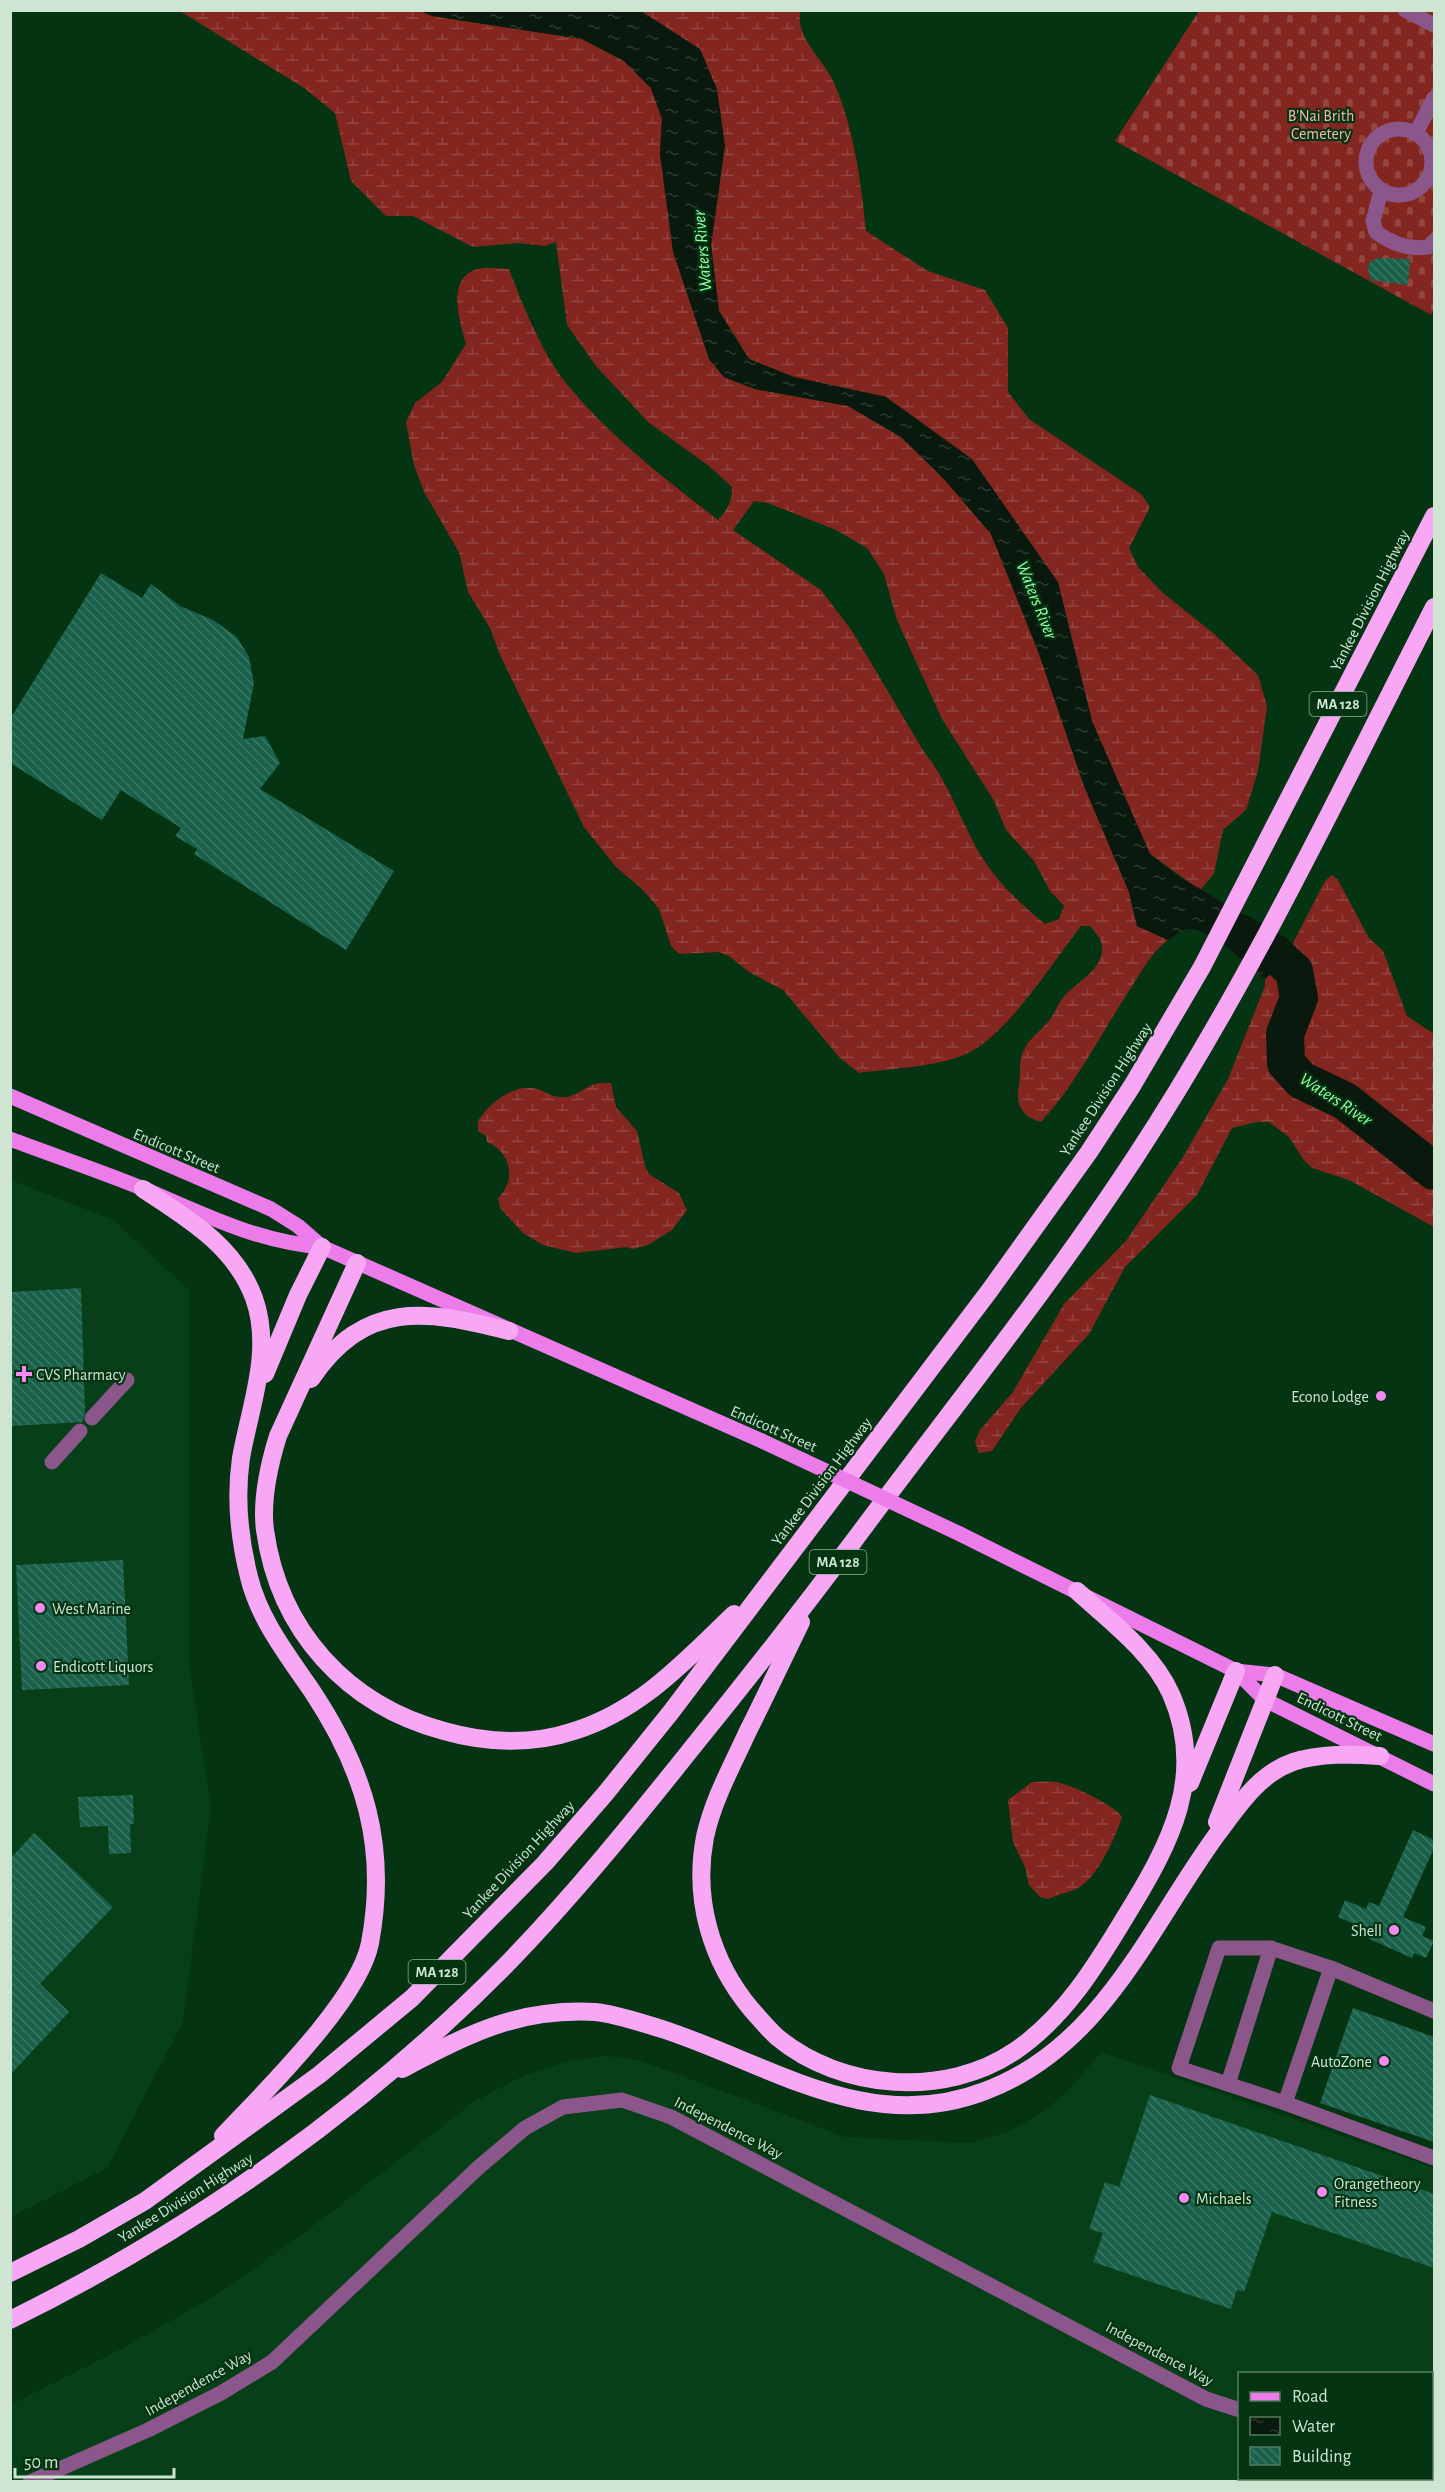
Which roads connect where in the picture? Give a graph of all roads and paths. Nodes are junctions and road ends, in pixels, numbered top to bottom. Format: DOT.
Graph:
graph roads {
  1 [pos="1405,10"];
  2 [pos="1434,25"];
  3 [pos="1434,98"];
  4 [pos="1416,133"];
  5 [pos="1432,176"];
  6 [pos="1381,190"];
  7 [pos="1434,241"];
  8 [pos="1434,516"];
  9 [pos="1434,607"];
  10 [pos="10,1096"];
  11 [pos="10,1139"];
  12 [pos="143,1189"];
  13 [pos="322,1247"];
  14 [pos="357,1263"];
  15 [pos="509,1331"];
  16 [pos="127,1380"];
  17 [pos="254,1399"];
  18 [pos="288,1413"];
  19 [pos="92,1418"];
  20 [pos="80,1431"];
  21 [pos="52,1462"];
  22 [pos="776,1573"];
  23 [pos="1077,1591"];
  24 [pos="814,1593"];
  25 [pos="1236,1671"];
  26 [pos="1275,1675"];
  27 [pos="1265,1700"];
  28 [pos="1434,1744"];
  29 [pos="1380,1756"];
  30 [pos="1434,1784"];
  31 [pos="1182,1802"];
  32 [pos="1206,1849"];
  33 [pos="1271,1948"];
  34 [pos="1330,1968"];
  35 [pos="1434,2011"];
  36 [pos="1228,2084"];
  37 [pos="372,2085"];
  38 [pos="1285,2103"];
  39 [pos="1434,2158"];
  40 [pos="198,2163"];
  41 [pos="10,2273"];
  42 [pos="10,2320"];
  43 [pos="1236,2411"];
  44 [pos="30,2481"];
  1 -- 2 [label="street"];
  3 -- 4 [label="street"];
  4 -- 5 [label="street"];
  4 -- 6 [label="street"];
  5 -- 6 [label="street"];
  6 -- 7 [label="street"];
  8 -- 22 [label="highway, Yankee Division Highway / MA 128"];
  9 -- 24 [label="highway, Yankee Division Highway / MA 128"];
  10 -- 13 [label="main road, Endicott Street"];
  11 -- 12 [label="main road, Endicott Street"];
  12 -- 13 [label="main road, Endicott Street"];
  12 -- 17 [label="highway"];
  13 -- 14 [label="main road, Endicott Street"];
  13 -- 17 [label="highway"];
  14 -- 15 [label="main road, Endicott Street"];
  14 -- 18 [label="highway"];
  15 -- 18 [label="highway"];
  15 -- 23 [label="main road, Endicott Street, bridge"];
  16 -- 19 [label="street"];
  17 -- 40 [label="highway"];
  18 -- 22 [label="highway"];
  20 -- 21 [label="street"];
  22 -- 40 [label="highway, Yankee Division Highway / MA 128"];
  23 -- 25 [label="main road, Endicott Street"];
  23 -- 31 [label="highway"];
  24 -- 31 [label="highway"];
  24 -- 37 [label="highway, Yankee Division Highway / MA 128"];
  25 -- 26 [label="main road, Endicott Street"];
  25 -- 27 [label="main road, Endicott Street"];
  25 -- 31 [label="highway"];
  26 -- 27 [label="highway"];
  26 -- 28 [label="main road, Endicott Street"];
  27 -- 29 [label="main road, Endicott Street"];
  27 -- 32 [label="highway"];
  29 -- 30 [label="main road, Endicott Street"];
  29 -- 32 [label="highway"];
  32 -- 37 [label="highway"];
  33 -- 34 [label="street"];
  33 -- 36 [label="street"];
  33 -- 36 [label="street"];
  34 -- 35 [label="street"];
  34 -- 38 [label="street"];
  36 -- 38 [label="street"];
  37 -- 42 [label="highway, Yankee Division Highway / MA 128"];
  38 -- 39 [label="street"];
  40 -- 41 [label="highway, Yankee Division Highway / MA 128"];
  43 -- 44 [label="street, Independence Way"];
}
